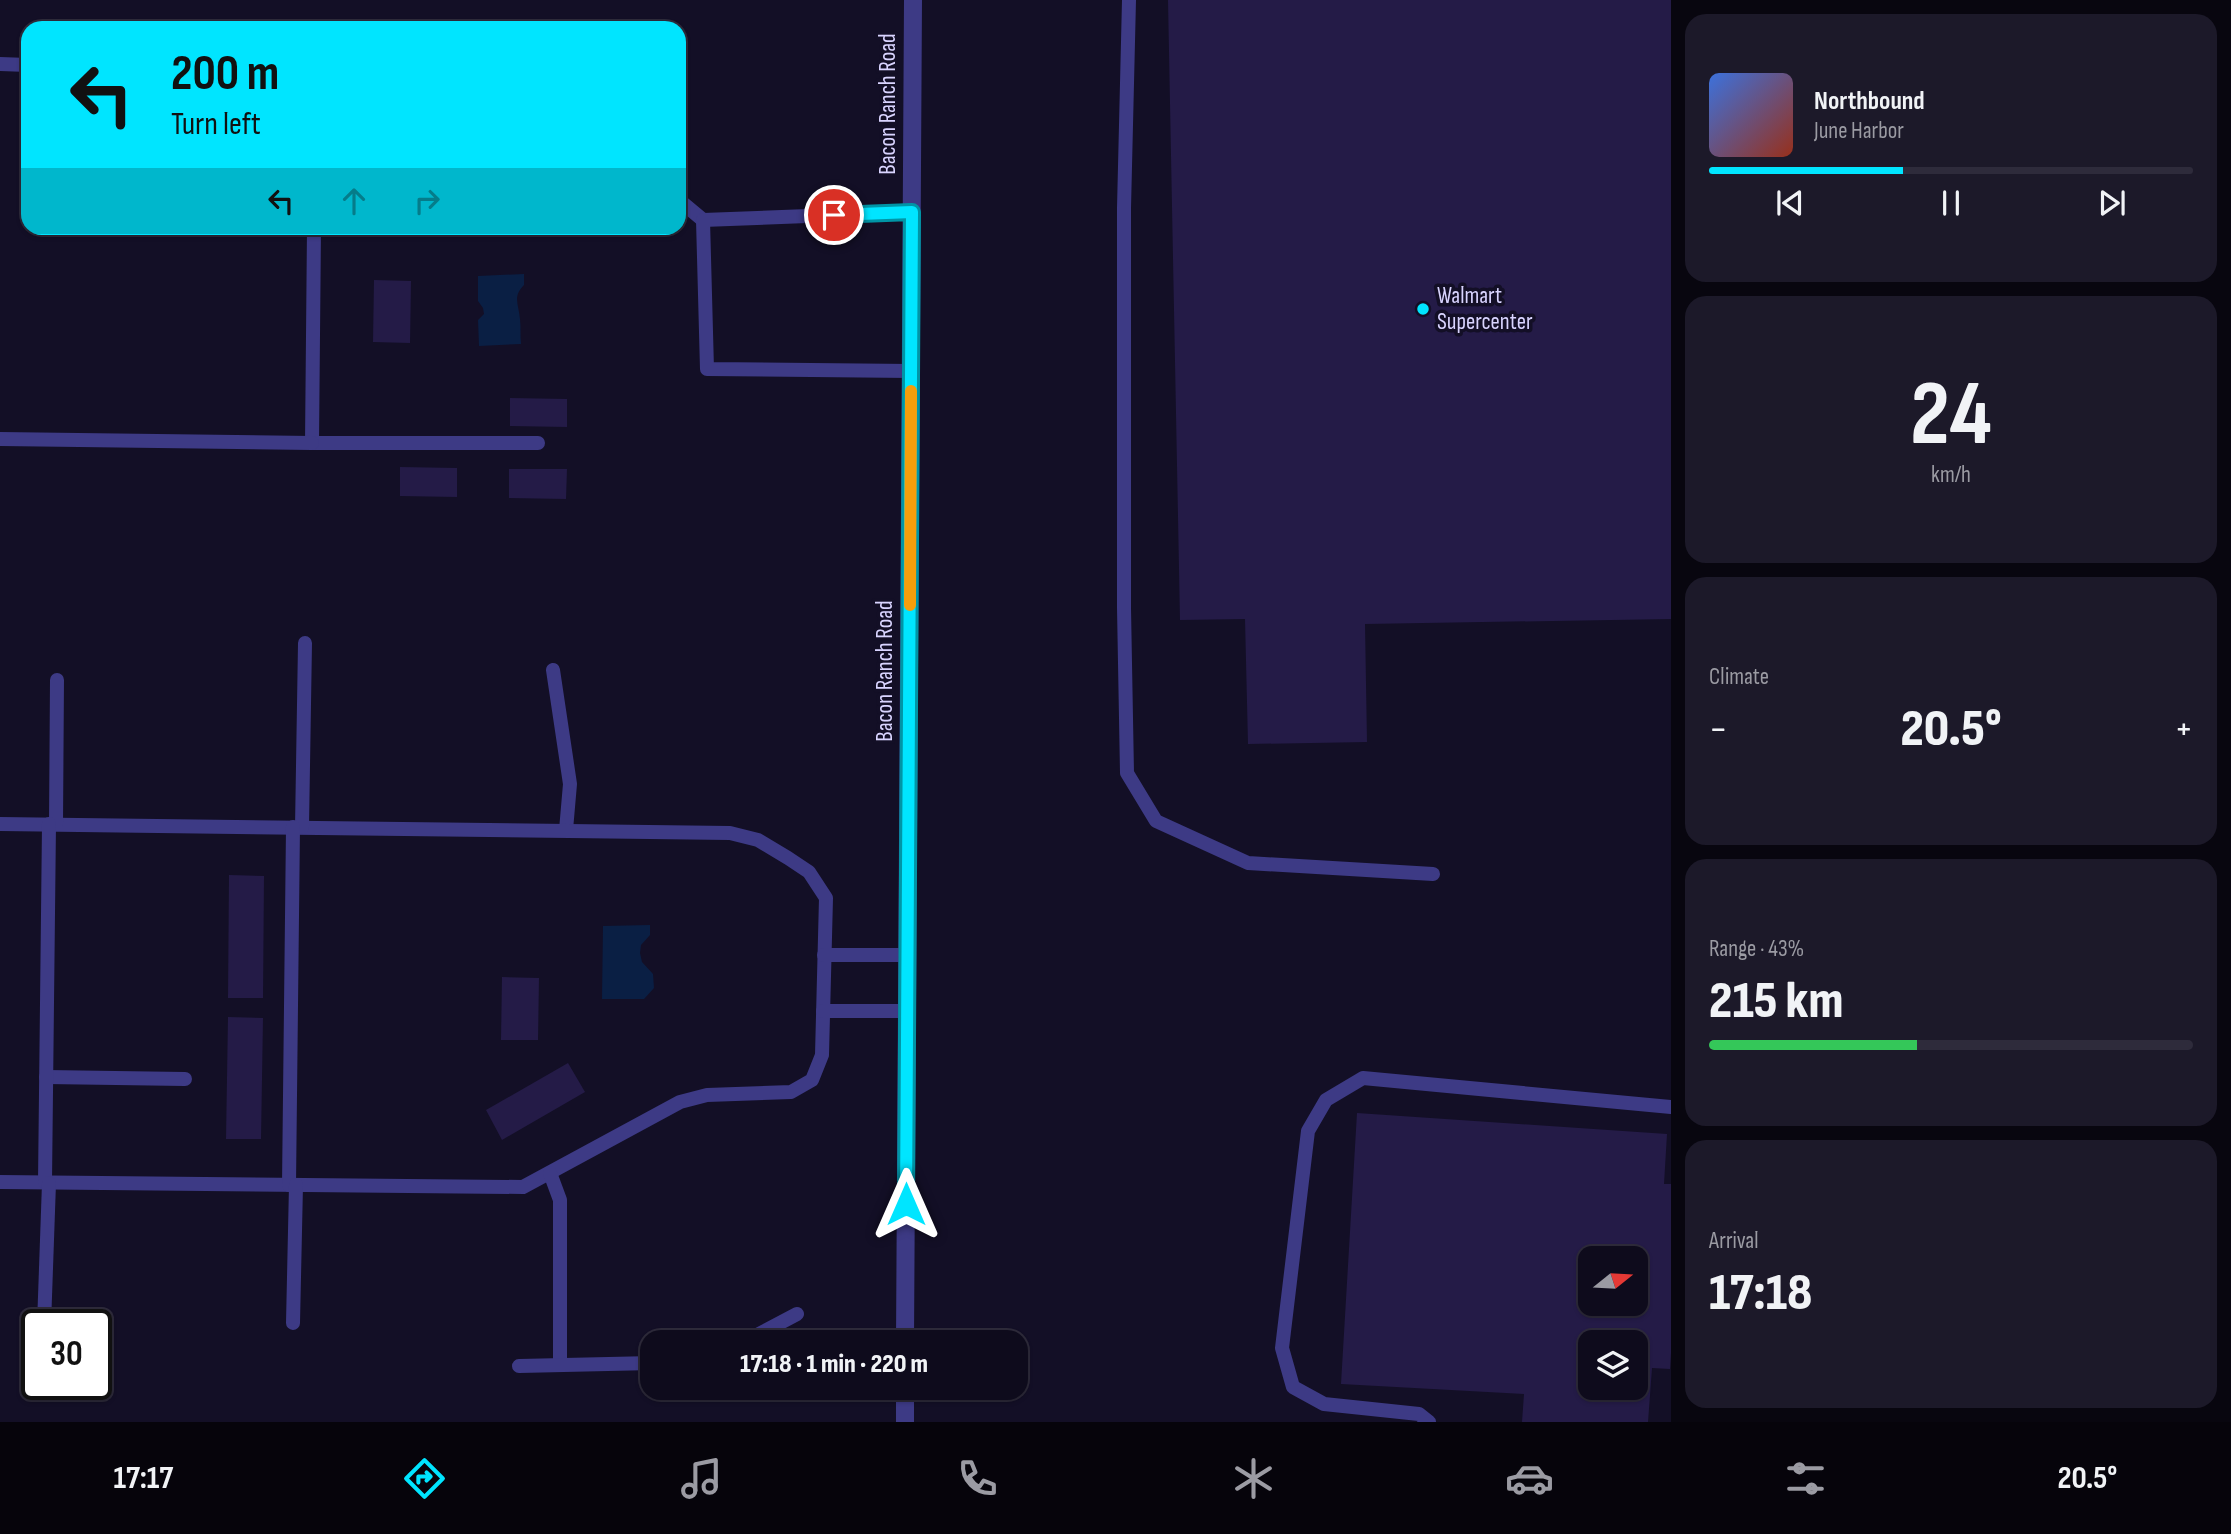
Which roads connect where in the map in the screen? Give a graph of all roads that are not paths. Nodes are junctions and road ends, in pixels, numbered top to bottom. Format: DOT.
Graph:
graph roads {
  1 [pos="913,0"];
  2 [pos="1129,0"];
  3 [pos="0,64"];
  4 [pos="21,65"];
  5 [pos="686,206"];
  6 [pos="912,212"];
  7 [pos="703,220"];
  8 [pos="314,235"];
  9 [pos="911,371"];
  10 [pos="0,439"];
  11 [pos="312,443"];
  12 [pos="538,443"];
  13 [pos="305,643"];
  14 [pos="553,670"];
  15 [pos="57,680"];
  16 [pos="0,824"];
  17 [pos="52,824"];
  18 [pos="297,827"];
  19 [pos="566,830"];
  20 [pos="1433,874"];
  21 [pos="824,955"];
  22 [pos="907,955"];
  23 [pos="823,1011"];
  24 [pos="907,1011"];
  25 [pos="46,1077"];
  26 [pos="184,1079"];
  27 [pos="1671,1107"];
  28 [pos="550,1173"];
  29 [pos="0,1182"];
  30 [pos="47,1182"];
  31 [pos="292,1185"];
  32 [pos="44,1309"];
  33 [pos="797,1314"];
  34 [pos="293,1323"];
  35 [pos="767,1330"];
  36 [pos="905,1330"];
  37 [pos="640,1363"];
  38 [pos="560,1365"];
  39 [pos="519,1366"];
  40 [pos="905,1400"];
  41 [pos="905,1422"];
  42 [pos="1429,1422"];
  1 -- 6 [label="street, Bacon Ranch Road"];
  2 -- 20 [label="lane"];
  3 -- 4 [label="lane"];
  5 -- 7 [label="lane"];
  6 -- 7 [label="lane"];
  6 -- 9 [label="street, Bacon Ranch Road"];
  7 -- 9 [label="lane"];
  8 -- 11 [label="lane"];
  9 -- 22 [label="street, Bacon Ranch Road"];
  10 -- 11 [label="lane"];
  11 -- 12 [label="lane"];
  13 -- 18 [label="lane"];
  14 -- 19 [label="lane"];
  15 -- 17 [label="lane"];
  16 -- 17 [label="lane"];
  17 -- 18 [label="lane"];
  17 -- 25 [label="lane"];
  18 -- 19 [label="lane"];
  18 -- 31 [label="lane"];
  19 -- 21 [label="lane"];
  21 -- 22 [label="lane"];
  21 -- 23 [label="lane"];
  22 -- 24 [label="street, Bacon Ranch Road"];
  23 -- 24 [label="lane"];
  23 -- 28 [label="lane"];
  24 -- 36 [label="street, Bacon Ranch Road"];
  25 -- 26 [label="lane"];
  25 -- 30 [label="lane"];
  27 -- 42 [label="lane"];
  28 -- 31 [label="lane"];
  28 -- 38 [label="lane"];
  29 -- 30 [label="lane"];
  30 -- 31 [label="lane"];
  30 -- 32 [label="lane"];
  31 -- 34 [label="lane"];
  33 -- 35 [label="lane"];
  37 -- 38 [label="lane"];
  38 -- 39 [label="lane"];
  40 -- 41 [label="street"];
}
